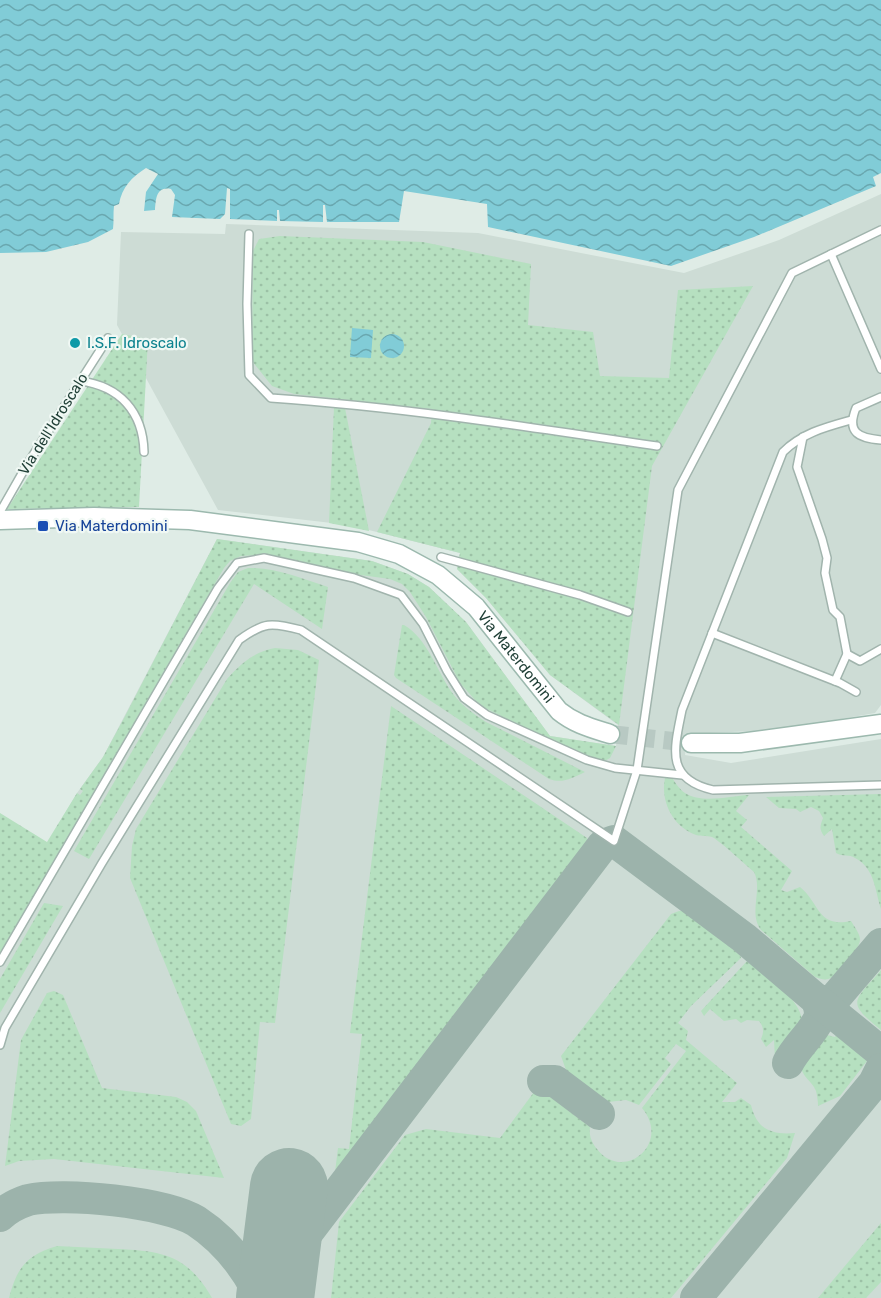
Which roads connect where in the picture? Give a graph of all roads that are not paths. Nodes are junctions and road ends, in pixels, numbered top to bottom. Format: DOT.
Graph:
graph roads {
  1 [pos="881,230"];
  2 [pos="249,234"];
  3 [pos="831,254"];
  4 [pos="108,338"];
  5 [pos="881,369"];
  6 [pos="80,381"];
  7 [pos="881,397"];
  8 [pos="851,420"];
  9 [pos="803,437"];
  10 [pos="881,440"];
  11 [pos="657,446"];
  12 [pos="144,452"];
  13 [pos="0,512"];
  14 [pos="0,520"];
  15 [pos="441,557"];
  16 [pos="628,612"];
  17 [pos="712,633"];
  18 [pos="881,649"];
  19 [pos="847,654"];
  20 [pos="835,681"];
  21 [pos="856,692"];
  22 [pos="881,724"];
  23 [pos="610,734"];
  24 [pos="691,742"];
  25 [pos="637,770"];
  26 [pos="682,776"];
  27 [pos="881,784"];
  28 [pos="0,962"];
  29 [pos="0,1045"];
  1 -- 3 [label="lane"];
  2 -- 11 [label="lane"];
  3 -- 5 [label="lane"];
  3 -- 25 [label="lane"];
  4 -- 6 [label="lane, Via dell'Idroscalo"];
  6 -- 12 [label="lane"];
  6 -- 13 [label="lane, Via dell'Idroscalo"];
  7 -- 8 [label="lane"];
  8 -- 9 [label="lane"];
  8 -- 10 [label="lane"];
  9 -- 17 [label="lane"];
  9 -- 19 [label="lane"];
  14 -- 23 [label="street, Via Materdomini"];
  15 -- 16 [label="lane"];
  17 -- 20 [label="lane"];
  17 -- 26 [label="lane"];
  18 -- 19 [label="lane"];
  19 -- 20 [label="lane"];
  20 -- 21 [label="lane"];
  22 -- 24 [label="street"];
  25 -- 26 [label="lane"];
  25 -- 28 [label="lane"];
  25 -- 29 [label="lane"];
  26 -- 27 [label="lane"];
}
